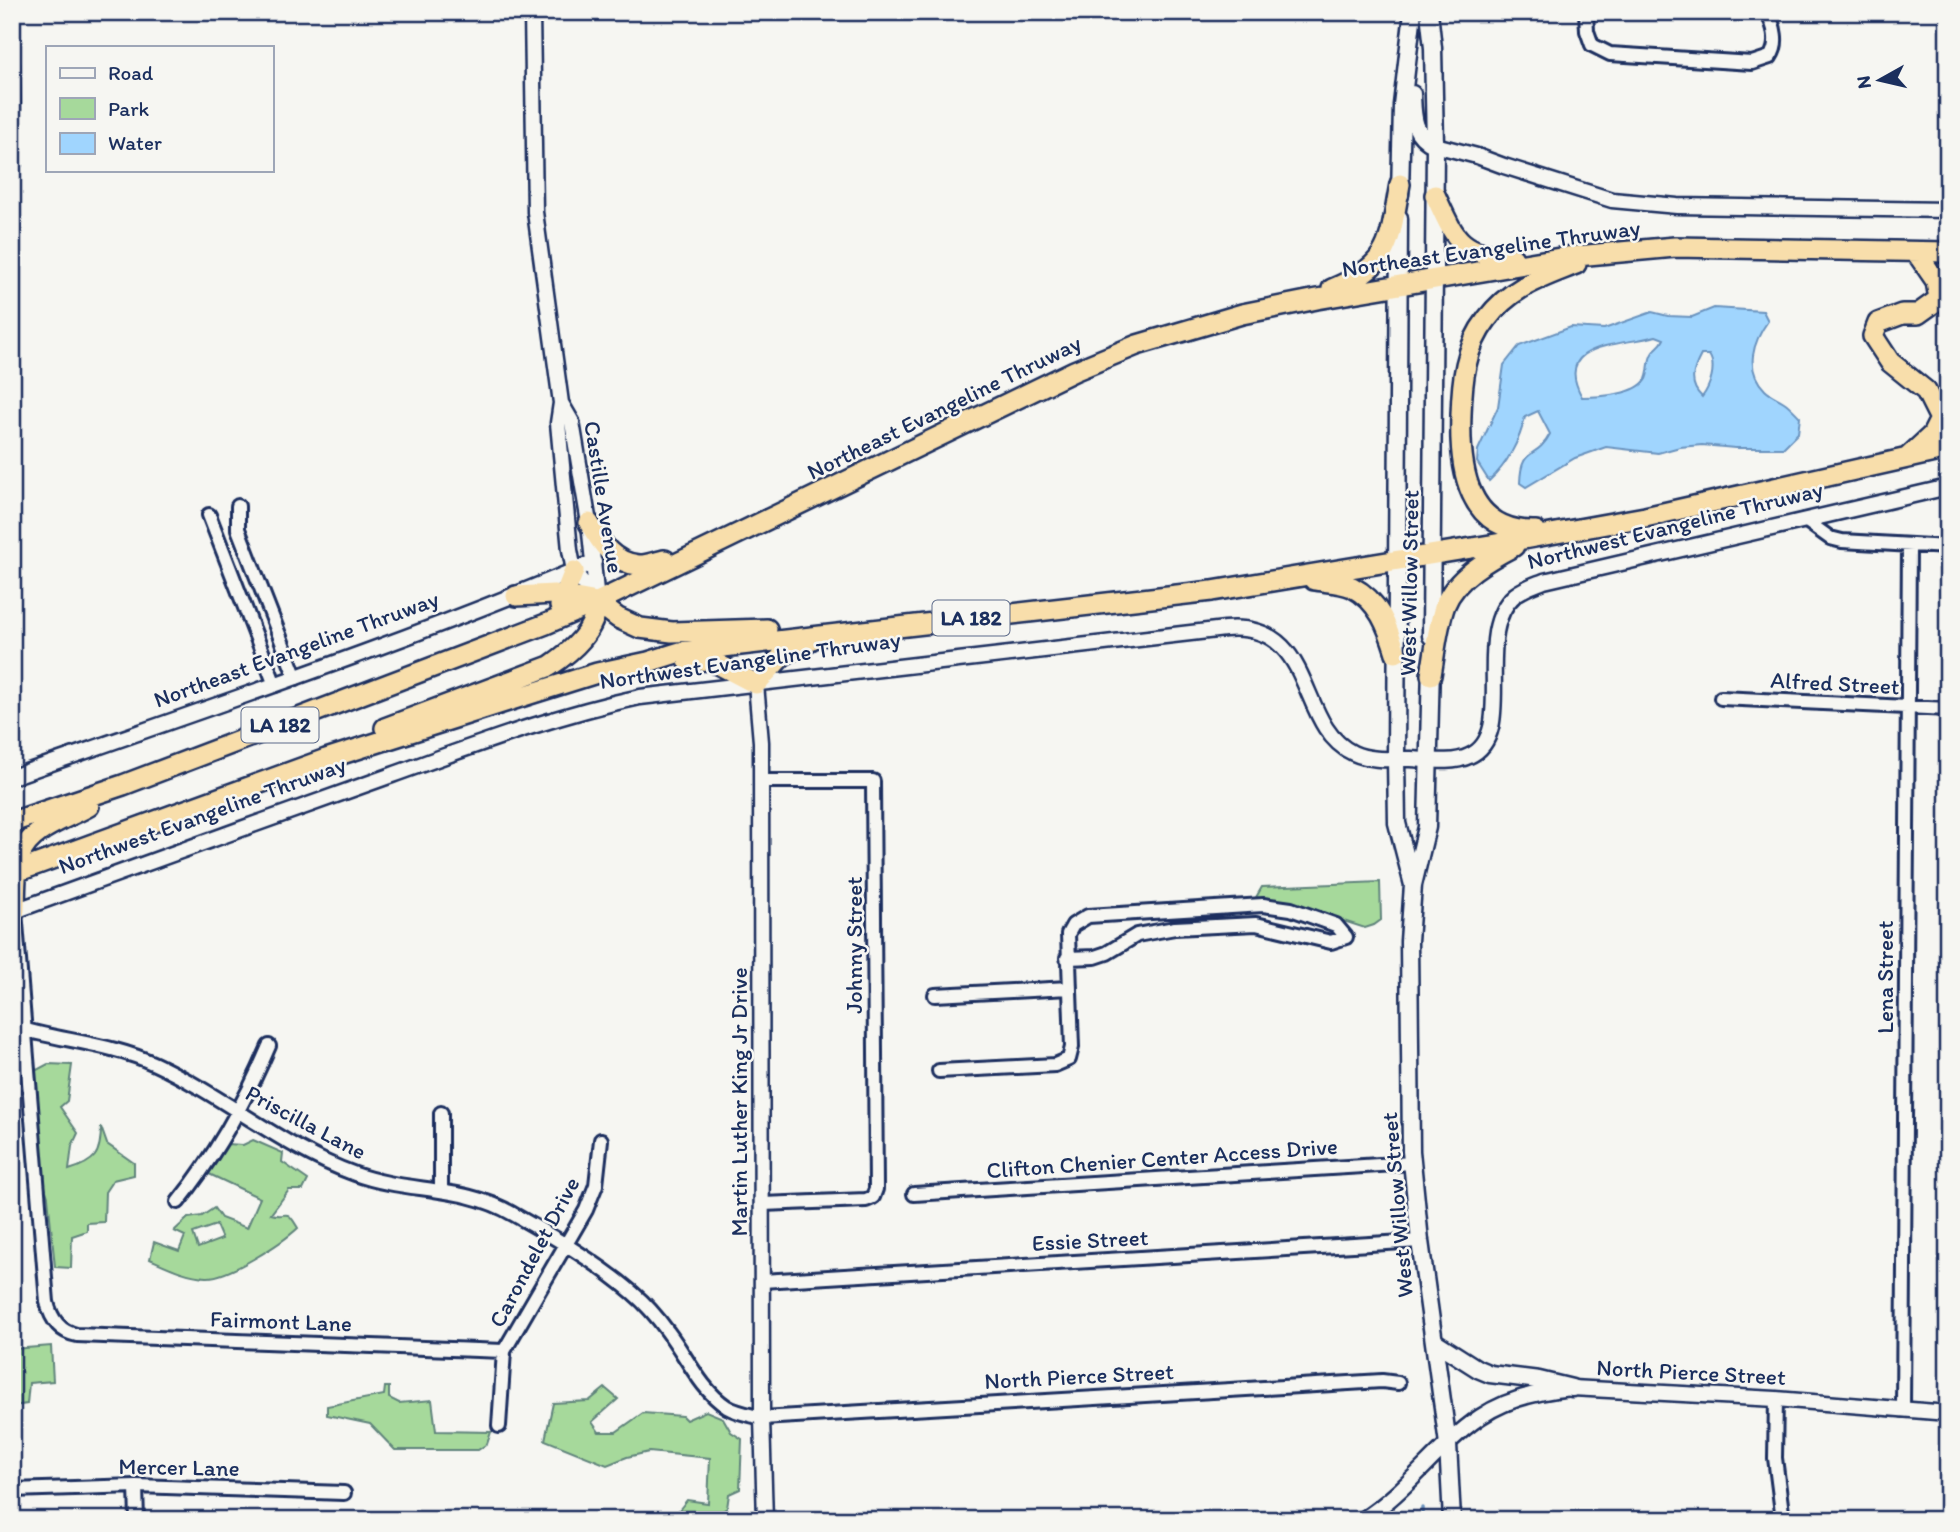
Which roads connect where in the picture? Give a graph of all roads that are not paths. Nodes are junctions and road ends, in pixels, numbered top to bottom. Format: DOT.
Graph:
graph roads {
  1 [pos="532,12"];
  2 [pos="1413,12"];
  3 [pos="1429,12"];
  4 [pos="1586,12"];
  5 [pos="1766,12"];
  6 [pos="1406,64"];
  7 [pos="12,65"];
  8 [pos="1435,145"];
  9 [pos="13,164"];
  10 [pos="1400,184"];
  11 [pos="1435,195"];
  12 [pos="1948,209"];
  13 [pos="1606,252"];
  14 [pos="1916,252"];
  15 [pos="1948,252"];
  16 [pos="1542,261"];
  17 [pos="1435,279"];
  18 [pos="1398,285"];
  19 [pos="1297,302"];
  20 [pos="561,403"];
  21 [pos="1948,449"];
  22 [pos="1907,458"];
  23 [pos="1948,487"];
  24 [pos="238,506"];
  25 [pos="209,514"];
  26 [pos="1805,520"];
  27 [pos="589,523"];
  28 [pos="1573,530"];
  29 [pos="1530,538"];
  30 [pos="1909,545"];
  31 [pos="1948,547"];
  32 [pos="701,551"];
  33 [pos="1432,555"];
  34 [pos="1397,561"];
  35 [pos="594,562"];
  36 [pos="573,571"];
  37 [pos="1299,577"];
  38 [pos="516,596"];
  39 [pos="564,596"];
  40 [pos="597,602"];
  41 [pos="936,622"];
  42 [pos="546,624"];
  43 [pos="820,635"];
  44 [pos="1396,653"];
  45 [pos="648,662"];
  46 [pos="1431,675"];
  47 [pos="296,678"];
  48 [pos="756,684"];
  49 [pos="275,685"];
  50 [pos="1721,698"];
  51 [pos="1908,708"];
  52 [pos="1948,709"];
  53 [pos="326,759"];
  54 [pos="1396,759"];
  55 [pos="1430,760"];
  56 [pos="12,777"];
  57 [pos="761,781"];
  58 [pos="123,785"];
  59 [pos="12,822"];
  60 [pos="14,872"];
  61 [pos="1413,885"];
  62 [pos="1278,907"];
  63 [pos="14,911"];
  64 [pos="1172,911"];
  65 [pos="1175,928"];
  66 [pos="1274,928"];
  67 [pos="1067,958"];
  68 [pos="1069,988"];
  69 [pos="935,995"];
  70 [pos="18,1028"];
  71 [pos="269,1046"];
  72 [pos="939,1071"];
  73 [pos="237,1110"];
  74 [pos="442,1113"];
  75 [pos="601,1140"];
  76 [pos="1412,1163"];
  77 [pos="441,1190"];
  78 [pos="914,1194"];
  79 [pos="178,1202"];
  80 [pos="762,1204"];
  81 [pos="1420,1241"];
  82 [pos="566,1245"];
  83 [pos="762,1280"];
  84 [pos="1434,1341"];
  85 [pos="504,1352"];
  86 [pos="1398,1383"];
  87 [pos="1572,1388"];
  88 [pos="1776,1399"];
  89 [pos="1903,1410"];
  90 [pos="1948,1413"];
  91 [pos="762,1418"];
  92 [pos="499,1426"];
  93 [pos="1448,1444"];
  94 [pos="136,1486"];
  95 [pos="12,1490"];
  96 [pos="344,1493"];
  97 [pos="137,1520"];
  98 [pos="765,1520"];
  99 [pos="1362,1520"];
  100 [pos="1452,1520"];
  101 [pos="1783,1520"];
  1 -- 20 [label="street, Castille Avenue"];
  2 -- 6 [label="main road"];
  3 -- 8 [label="main road, West Willow Street"];
  4 -- 5 [label="street"];
  6 -- 8 [label="main road"];
  6 -- 10 [label="main road, West Willow Street"];
  7 -- 9 [label="street"];
  8 -- 11 [label="main road, West Willow Street"];
  8 -- 12 [label="street, Northeast Evangeline Thruway"];
  10 -- 18 [label="main road, West Willow Street"];
  10 -- 19 [label="highway"];
  11 -- 16 [label="highway"];
  11 -- 17 [label="main road, West Willow Street"];
  13 -- 14 [label="highway, Northeast Evangeline Thruway / LA 182"];
  13 -- 16 [label="highway, Northeast Evangeline Thruway / LA 182"];
  13 -- 28 [label="highway"];
  14 -- 15 [label="highway, Northeast Evangeline Thruway / LA 182"];
  14 -- 22 [label="highway"];
  16 -- 17 [label="highway, Northeast Evangeline Thruway / LA 182"];
  17 -- 18 [label="highway, Northeast Evangeline Thruway / LA 182"];
  17 -- 33 [label="main road, West Willow Street"];
  18 -- 19 [label="highway, Northeast Evangeline Thruway / LA 182"];
  18 -- 34 [label="main road, West Willow Street"];
  19 -- 32 [label="highway, Northeast Evangeline Thruway / LA 182"];
  20 -- 27 [label="street, Castille Avenue"];
  20 -- 36 [label="street, Castille Avenue"];
  21 -- 22 [label="highway, Northwest Evangeline Thruway / LA 182"];
  22 -- 28 [label="highway, Northwest Evangeline Thruway / LA 182"];
  23 -- 26 [label="street, Northwest Evangeline Thruway"];
  24 -- 47 [label="street"];
  25 -- 49 [label="street"];
  26 -- 30 [label="street"];
  26 -- 55 [label="street, Northwest Evangeline Thruway"];
  27 -- 32 [label="highway"];
  27 -- 35 [label="street, Castille Avenue"];
  28 -- 29 [label="highway, Northwest Evangeline Thruway / LA 182"];
  29 -- 33 [label="highway, Northwest Evangeline Thruway / LA 182"];
  29 -- 46 [label="highway"];
  30 -- 31 [label="street"];
  30 -- 51 [label="street, Lena Street"];
  32 -- 40 [label="highway, Northeast Evangeline Thruway / LA 182"];
  33 -- 34 [label="highway, Northwest Evangeline Thruway / LA 182"];
  33 -- 46 [label="main road, West Willow Street"];
  34 -- 37 [label="highway, Northwest Evangeline Thruway / LA 182"];
  34 -- 44 [label="main road, West Willow Street"];
  35 -- 36 [label="street, Northeast Evangeline Thruway"];
  35 -- 40 [label="street, Castille Avenue"];
  36 -- 38 [label="street, Northeast Evangeline Thruway"];
  36 -- 39 [label="highway"];
  36 -- 40 [label="street, Castille Avenue"];
  37 -- 41 [label="highway, Northwest Evangeline Thruway / LA 182"];
  37 -- 44 [label="highway"];
  38 -- 39 [label="highway"];
  38 -- 47 [label="street, Northeast Evangeline Thruway"];
  39 -- 40 [label="highway"];
  39 -- 42 [label="highway"];
  40 -- 41 [label="highway"];
  40 -- 42 [label="highway, Northeast Evangeline Thruway / LA 182"];
  40 -- 53 [label="highway"];
  41 -- 43 [label="highway, Northwest Evangeline Thruway / LA 182"];
  42 -- 58 [label="highway, Northeast Evangeline Thruway / LA 182"];
  43 -- 45 [label="highway, Northwest Evangeline Thruway / LA 182"];
  43 -- 48 [label="highway"];
  44 -- 54 [label="main road, West Willow Street"];
  45 -- 48 [label="highway"];
  45 -- 53 [label="highway, Northwest Evangeline Thruway / LA 182"];
  46 -- 55 [label="main road, West Willow Street"];
  47 -- 49 [label="street, Northeast Evangeline Thruway"];
  48 -- 54 [label="street, Northwest Evangeline Thruway"];
  48 -- 57 [label="street, Martin Luther King Jr Drive"];
  48 -- 63 [label="street, Northwest Evangeline Thruway"];
  49 -- 56 [label="street, Northeast Evangeline Thruway"];
  50 -- 51 [label="street, Alfred Street"];
  51 -- 52 [label="street, Alfred Street"];
  51 -- 89 [label="street, Lena Street"];
  53 -- 60 [label="highway, Northwest Evangeline Thruway / LA 182"];
  54 -- 55 [label="street, Northwest Evangeline Thruway"];
  54 -- 61 [label="main road, West Willow Street"];
  55 -- 61 [label="main road, West Willow Street"];
  57 -- 80 [label="street, Martin Luther King Jr Drive"];
  57 -- 80 [label="street, Johnny Street"];
  58 -- 59 [label="highway, Northeast Evangeline Thruway / LA 182"];
  58 -- 60 [label="highway"];
  60 -- 63 [label="highway"];
  61 -- 76 [label="main road, West Willow Street"];
  62 -- 64 [label="street"];
  62 -- 66 [label="street"];
  62 -- 66 [label="street"];
  63 -- 70 [label="street"];
  64 -- 65 [label="street"];
  64 -- 67 [label="street"];
  65 -- 66 [label="street"];
  65 -- 67 [label="street"];
  67 -- 68 [label="street"];
  68 -- 69 [label="street"];
  68 -- 72 [label="street"];
  70 -- 73 [label="street, Priscilla Lane"];
  70 -- 85 [label="street, Fairmont Lane"];
  71 -- 73 [label="street"];
  73 -- 77 [label="street, Priscilla Lane"];
  73 -- 79 [label="street"];
  74 -- 77 [label="street"];
  75 -- 82 [label="street, Carondelet Drive"];
  76 -- 78 [label="street, Clifton Chenier Center Access Drive"];
  76 -- 81 [label="main road, West Willow Street"];
  77 -- 82 [label="street, Priscilla Lane"];
  80 -- 83 [label="street, Martin Luther King Jr Drive"];
  81 -- 83 [label="street, Essie Street"];
  81 -- 84 [label="main road, West Willow Street"];
  82 -- 85 [label="street, Carondelet Drive"];
  82 -- 91 [label="street, Priscilla Lane"];
  83 -- 91 [label="street, Martin Luther King Jr Drive"];
  84 -- 87 [label="main road"];
  84 -- 93 [label="main road, West Willow Street"];
  85 -- 92 [label="street, Carondelet Drive"];
  86 -- 91 [label="street, North Pierce Street"];
  87 -- 88 [label="street, North Pierce Street"];
  87 -- 93 [label="street, North Pierce Street"];
  88 -- 89 [label="street, North Pierce Street"];
  88 -- 101 [label="street"];
  89 -- 90 [label="street, North Pierce Street"];
  91 -- 98 [label="street, Martin Luther King Jr Drive"];
  93 -- 99 [label="street, North Pierce Street"];
  93 -- 100 [label="main road, West Willow Street"];
  94 -- 95 [label="street, Mercer Lane"];
  94 -- 96 [label="street, Mercer Lane"];
  94 -- 97 [label="street"];
}
